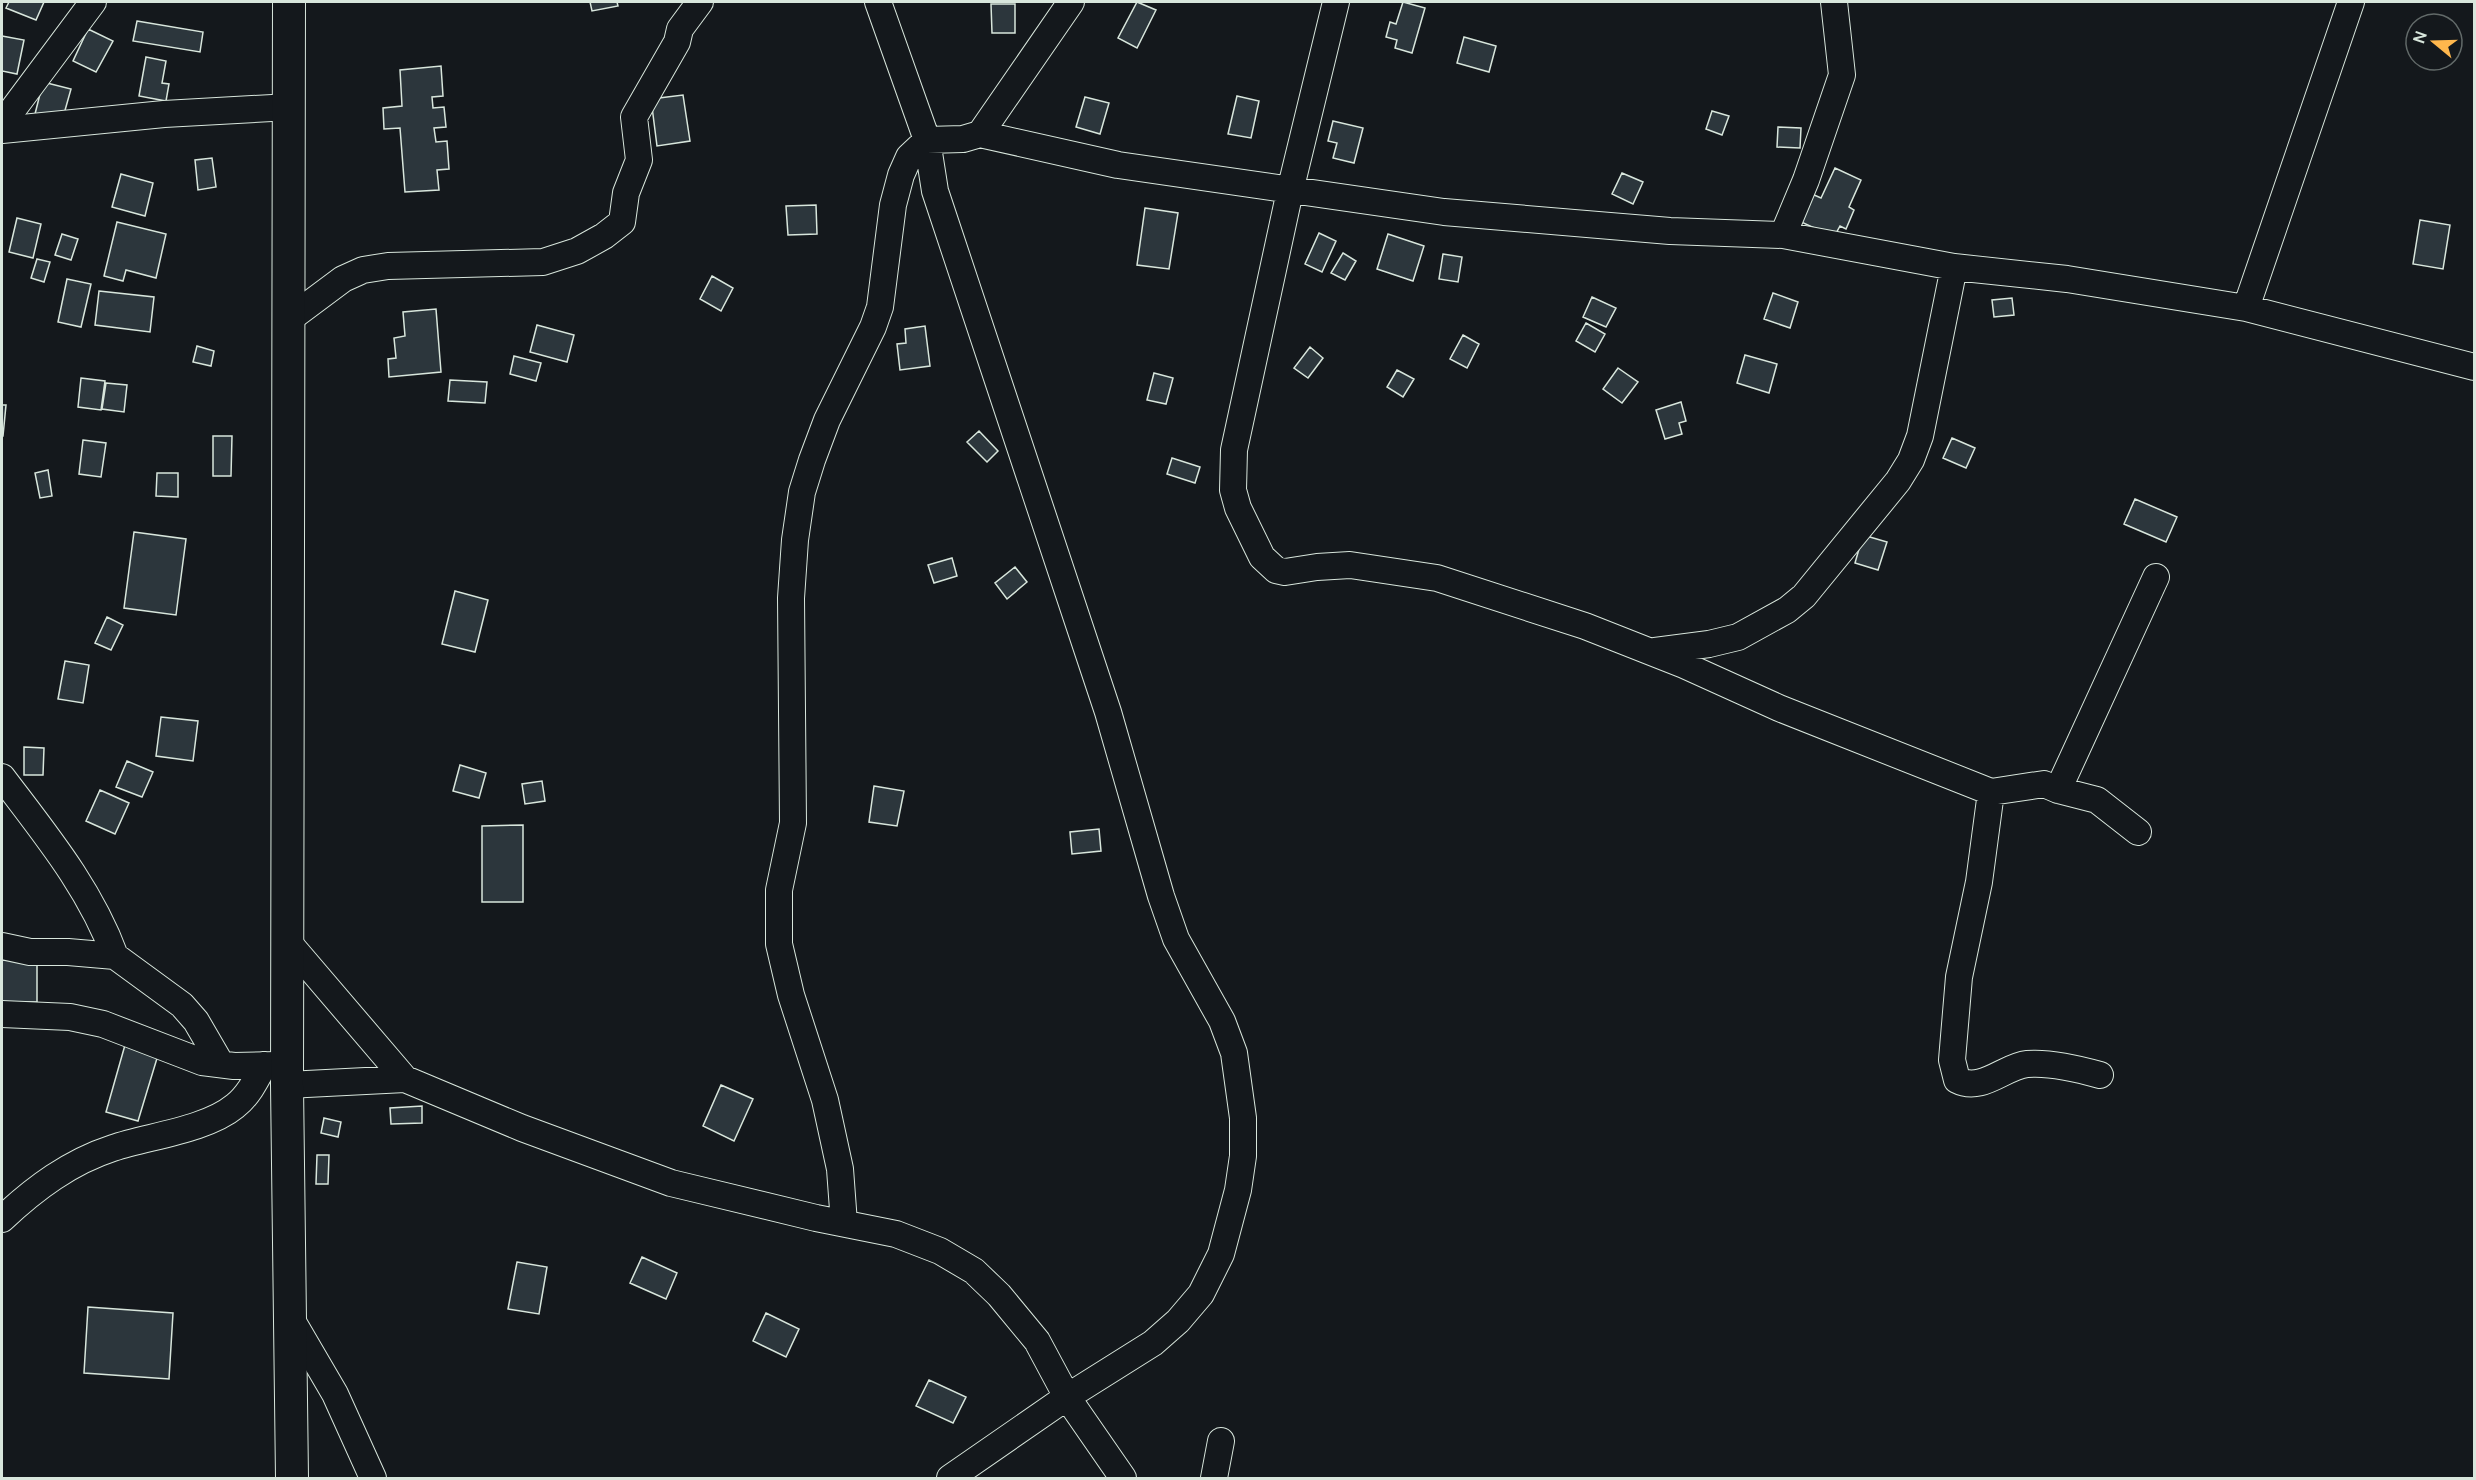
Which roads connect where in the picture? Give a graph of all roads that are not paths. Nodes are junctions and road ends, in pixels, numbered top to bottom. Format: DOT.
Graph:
graph roads {
  1 [pos="93,2"];
  2 [pos="289,2"];
  3 [pos="700,2"];
  4 [pos="878,2"];
  5 [pos="1071,2"];
  6 [pos="1336,2"];
  7 [pos="1834,2"];
  8 [pos="2350,2"];
  9 [pos="290,107"];
  10 [pos="2,124"];
  11 [pos="2,130"];
  12 [pos="980,134"];
  13 [pos="927,140"];
  14 [pos="1290,191"];
  15 [pos="1783,235"];
  16 [pos="1954,267"];
  17 [pos="2246,308"];
  18 [pos="288,320"];
  19 [pos="2475,367"];
  20 [pos="2156,577"];
  21 [pos="1651,651"];
  22 [pos="2,777"];
  23 [pos="2058,790"];
  24 [pos="1991,792"];
  25 [pos="2138,832"];
  26 [pos="288,942"];
  27 [pos="2,946"];
  28 [pos="115,956"];
  29 [pos="2,1014"];
  30 [pos="221,1064"];
  31 [pos="279,1072"];
  32 [pos="2100,1075"];
  33 [pos="405,1079"];
  34 [pos="2,1218"];
  35 [pos="844,1223"];
  36 [pos="290,1317"];
  37 [pos="1067,1397"];
  38 [pos="1221,1441"];
  39 [pos="292,1479"];
  40 [pos="373,1479"];
  41 [pos="950,1479"];
  42 [pos="1123,1479"];
  43 [pos="1214,1479"];
  1 -- 10 [label="street"];
  2 -- 9 [label="main road"];
  3 -- 18 [label="street"];
  4 -- 13 [label="street"];
  5 -- 12 [label="street"];
  6 -- 14 [label="street"];
  7 -- 15 [label="street"];
  8 -- 17 [label="street"];
  9 -- 11 [label="street"];
  9 -- 18 [label="main road"];
  12 -- 13 [label="street"];
  12 -- 14 [label="street"];
  13 -- 35 [label="street"];
  13 -- 37 [label="street"];
  14 -- 15 [label="street"];
  14 -- 21 [label="street"];
  15 -- 16 [label="street"];
  16 -- 17 [label="street"];
  16 -- 21 [label="street"];
  17 -- 19 [label="street"];
  18 -- 26 [label="main road"];
  20 -- 23 [label="street"];
  21 -- 24 [label="street"];
  22 -- 28 [label="street"];
  23 -- 24 [label="street"];
  23 -- 25 [label="street"];
  24 -- 32 [label="street"];
  26 -- 31 [label="main road"];
  26 -- 33 [label="street"];
  27 -- 28 [label="street"];
  28 -- 30 [label="street"];
  29 -- 30 [label="street"];
  30 -- 31 [label="street"];
  31 -- 33 [label="street"];
  31 -- 34 [label="street"];
  31 -- 36 [label="main road"];
  33 -- 35 [label="street"];
  35 -- 37 [label="street"];
  36 -- 39 [label="main road"];
  36 -- 40 [label="street"];
  37 -- 41 [label="street"];
  37 -- 42 [label="street"];
  38 -- 43 [label="street"];
}
